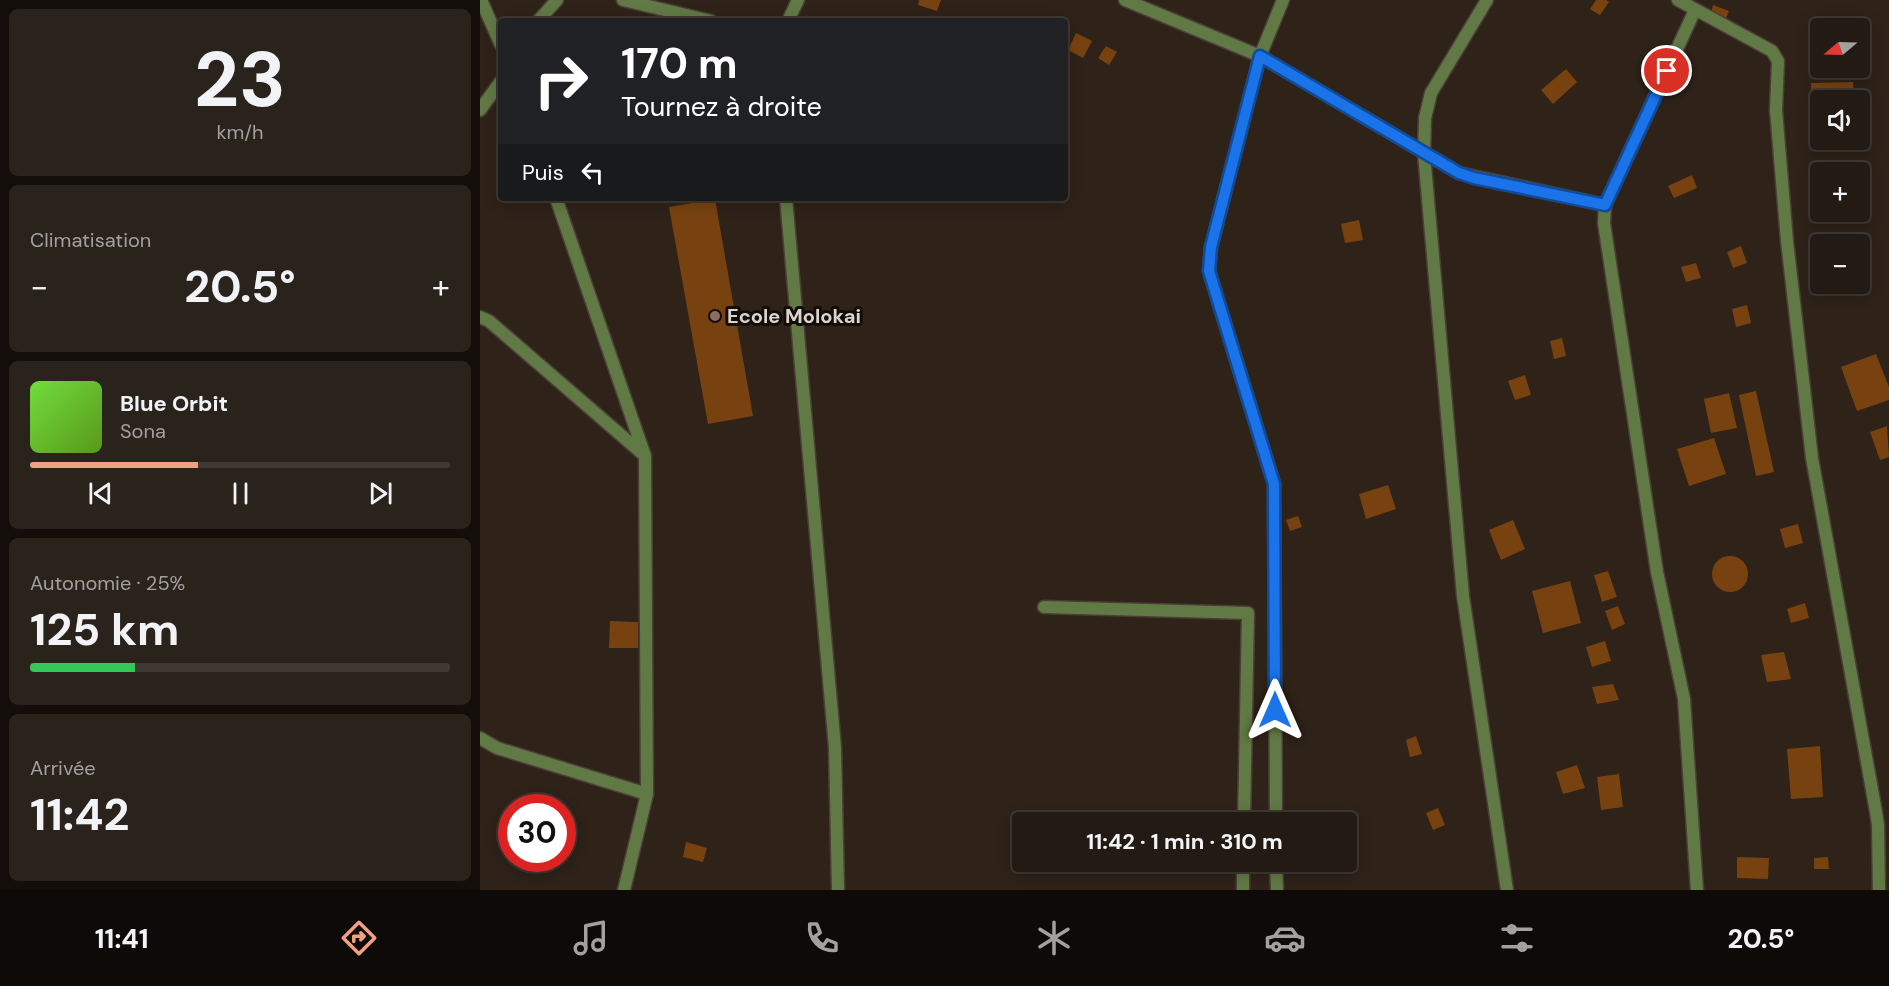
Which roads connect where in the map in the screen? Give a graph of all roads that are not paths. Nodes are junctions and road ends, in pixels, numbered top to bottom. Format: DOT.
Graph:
graph roads {
  1 [pos="481,0"];
  2 [pos="557,0"];
  3 [pos="622,0"];
  4 [pos="798,0"];
  5 [pos="1125,0"];
  6 [pos="1283,0"];
  7 [pos="1487,0"];
  8 [pos="1678,0"];
  9 [pos="1695,10"];
  10 [pos="541,18"];
  11 [pos="698,18"];
  12 [pos="789,18"];
  13 [pos="498,38"];
  14 [pos="1260,56"];
  15 [pos="498,85"];
  16 [pos="480,110"];
  17 [pos="1425,154"];
  18 [pos="557,201"];
  19 [pos="786,201"];
  20 [pos="1605,205"];
  21 [pos="480,317"];
  22 [pos="645,456"];
  23 [pos="1044,607"];
  24 [pos="480,738"];
  25 [pos="647,794"];
  26 [pos="1244,812"];
  27 [pos="1276,812"];
  28 [pos="1243,872"];
  29 [pos="1276,872"];
  30 [pos="624,890"];
  31 [pos="838,890"];
  32 [pos="1243,890"];
  33 [pos="1276,890"];
  34 [pos="1507,890"];
  35 [pos="1697,890"];
  36 [pos="1879,890"];
  1 -- 13 [label="street"];
  2 -- 10 [label="street"];
  3 -- 11 [label="street"];
  4 -- 12 [label="street"];
  5 -- 14 [label="street"];
  6 -- 14 [label="street"];
  7 -- 17 [label="street"];
  8 -- 9 [label="street"];
  9 -- 20 [label="street"];
  9 -- 36 [label="street"];
  14 -- 17 [label="street"];
  14 -- 27 [label="street"];
  15 -- 16 [label="street"];
  17 -- 20 [label="street"];
  17 -- 34 [label="street"];
  18 -- 22 [label="street"];
  19 -- 31 [label="street"];
  20 -- 35 [label="street"];
  21 -- 22 [label="street"];
  22 -- 25 [label="street"];
  23 -- 26 [label="street"];
  24 -- 25 [label="street"];
  25 -- 30 [label="street"];
  28 -- 32 [label="street"];
  29 -- 33 [label="street"];
}
